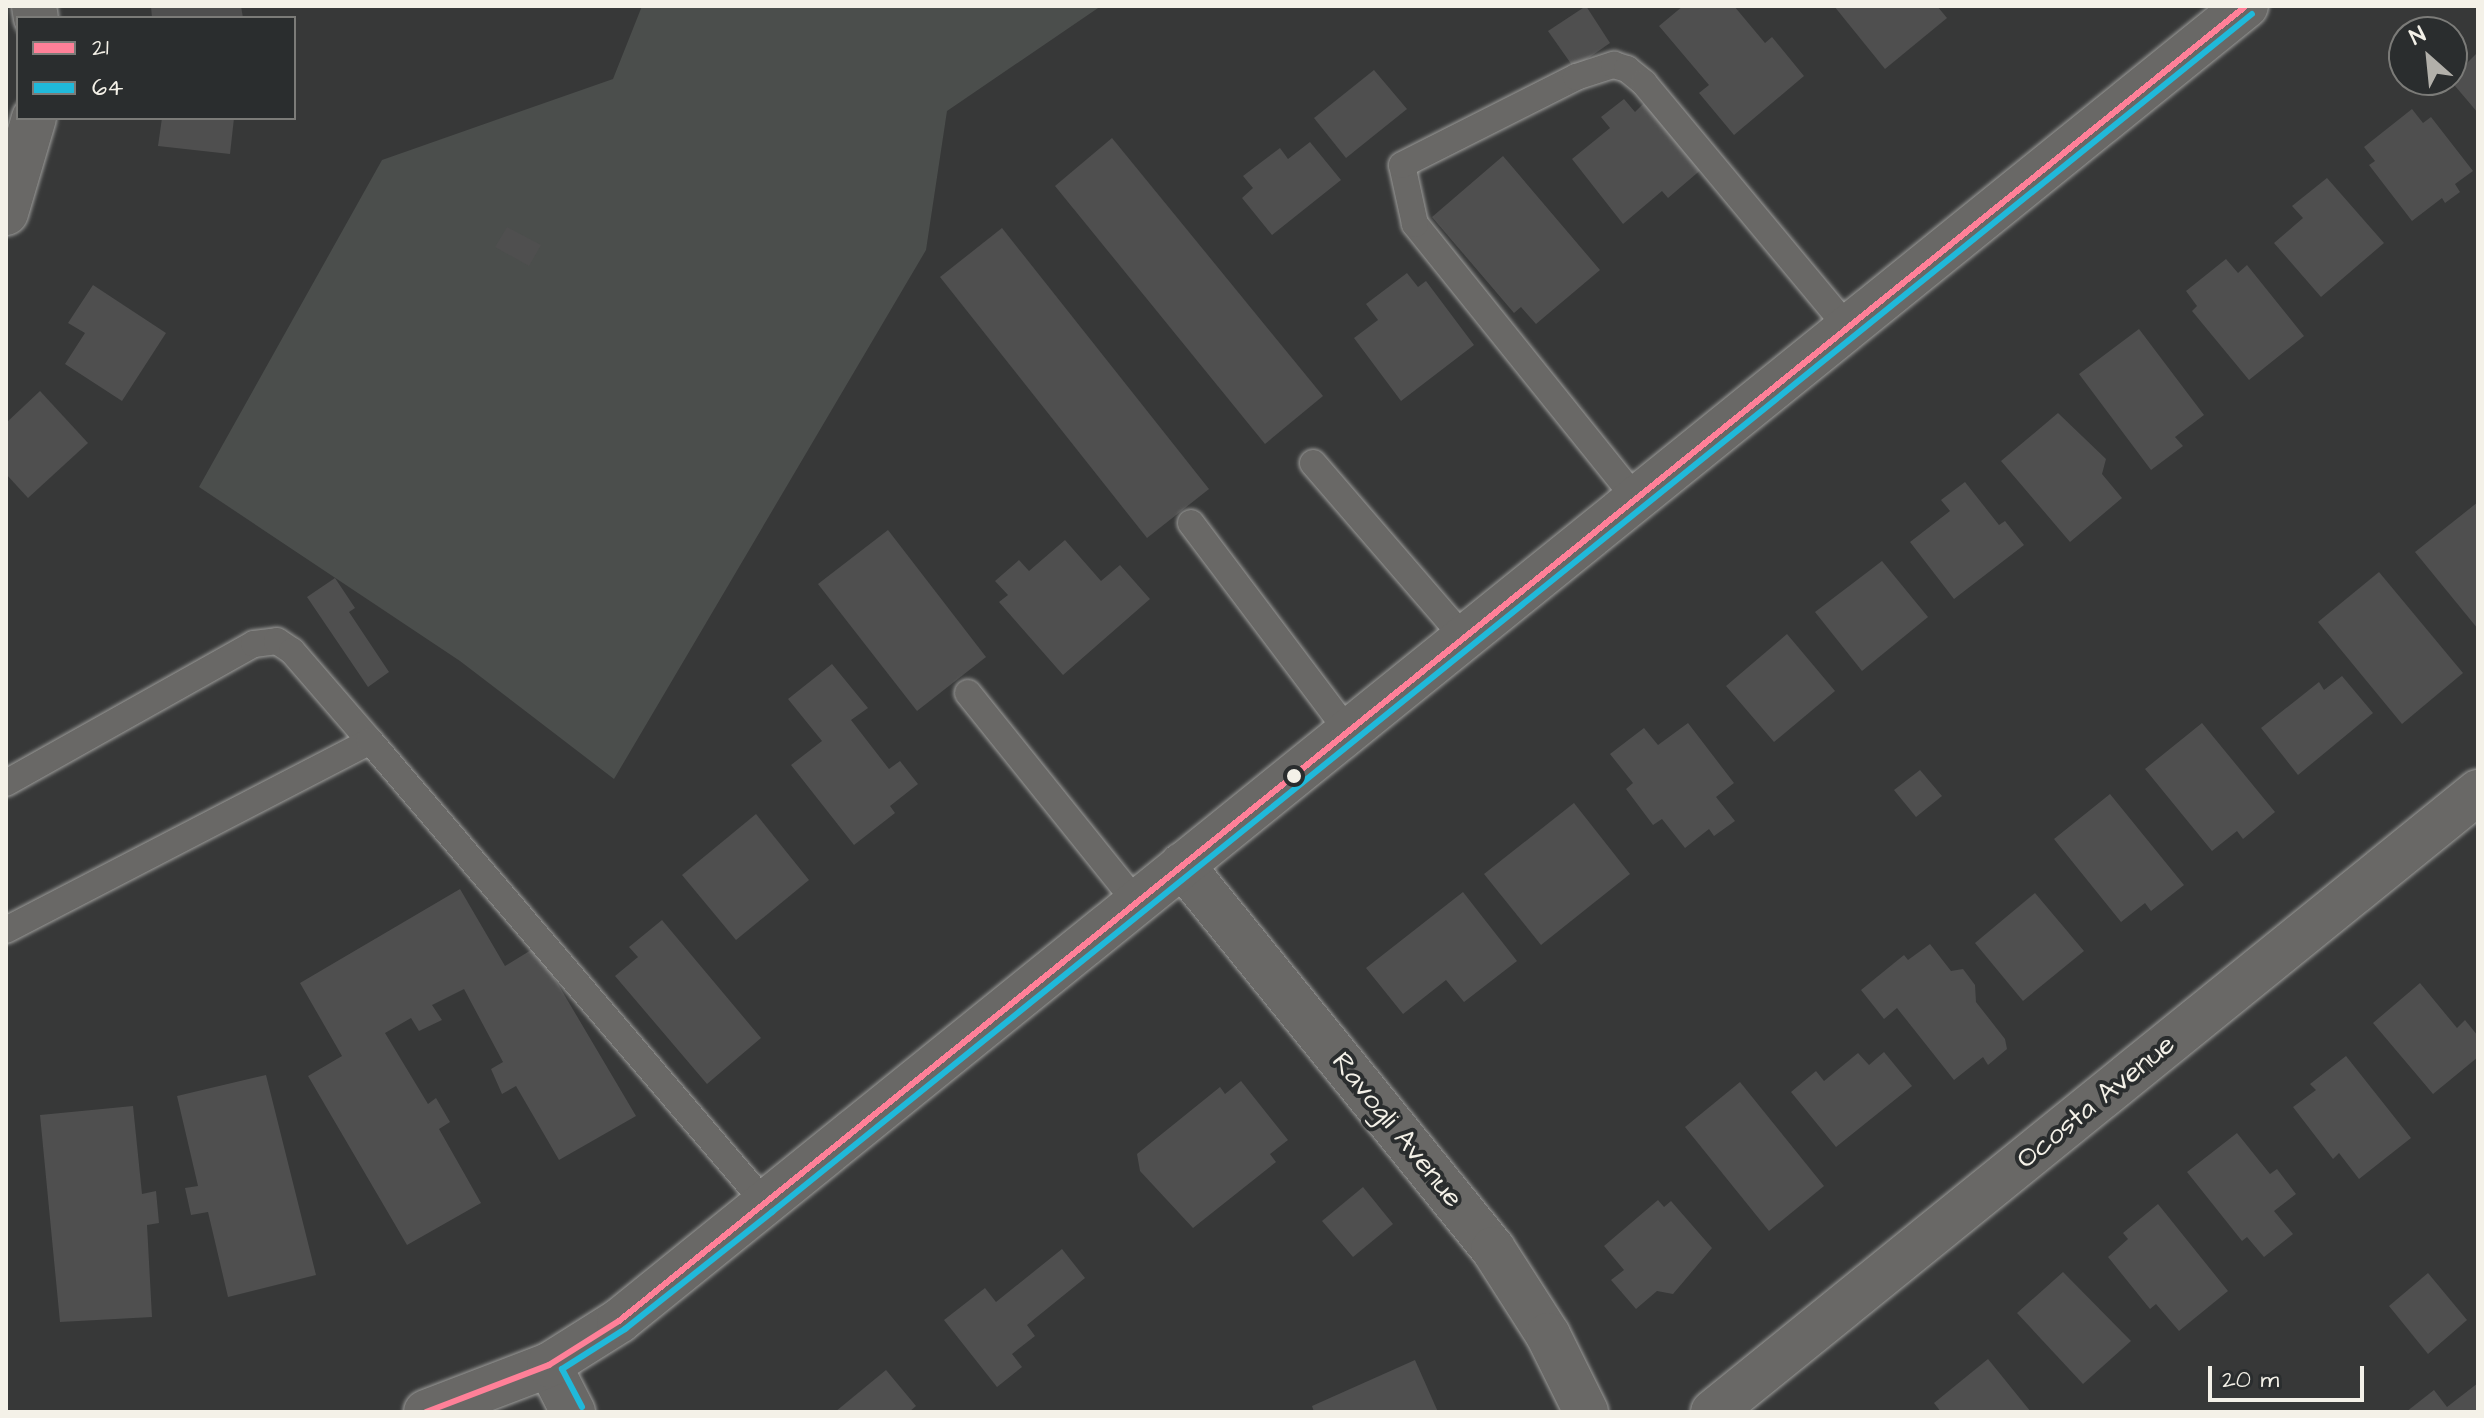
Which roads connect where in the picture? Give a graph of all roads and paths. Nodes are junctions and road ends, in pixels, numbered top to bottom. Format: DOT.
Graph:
graph roads {
  1 [pos="2246,6"];
  2 [pos="33,120"];
  3 [pos="6,213"];
  4 [pos="1848,328"];
  5 [pos="1313,463"];
  6 [pos="1636,499"];
  7 [pos="1191,523"];
  8 [pos="1464,638"];
  9 [pos="968,693"];
  10 [pos="1348,731"];
  11 [pos="370,741"];
  12 [pos="6,783"];
  13 [pos="2478,792"];
  14 [pos="1182,865"];
  15 [pos="1136,902"];
  16 [pos="6,930"];
  17 [pos="766,1204"];
  18 [pos="549,1365"];
  19 [pos="426,1412"];
  20 [pos="573,1412"];
  21 [pos="1586,1412"];
  22 [pos="1713,1412"];
  1 -- 4 [label="main road"];
  2 -- 3 [label="main road"];
  4 -- 6 [label="main road"];
  4 -- 6 [label="lane"];
  5 -- 8 [label="lane"];
  6 -- 8 [label="main road"];
  7 -- 10 [label="lane"];
  8 -- 10 [label="main road"];
  9 -- 15 [label="lane"];
  10 -- 14 [label="main road"];
  11 -- 12 [label="lane"];
  11 -- 16 [label="lane"];
  11 -- 17 [label="lane"];
  13 -- 22 [label="main road, Ocosta Avenue"];
  14 -- 15 [label="main road"];
  14 -- 21 [label="main road, Ravogli Avenue"];
  15 -- 17 [label="main road"];
  17 -- 18 [label="main road"];
  18 -- 19 [label="main road"];
  18 -- 20 [label="main road"];
}
